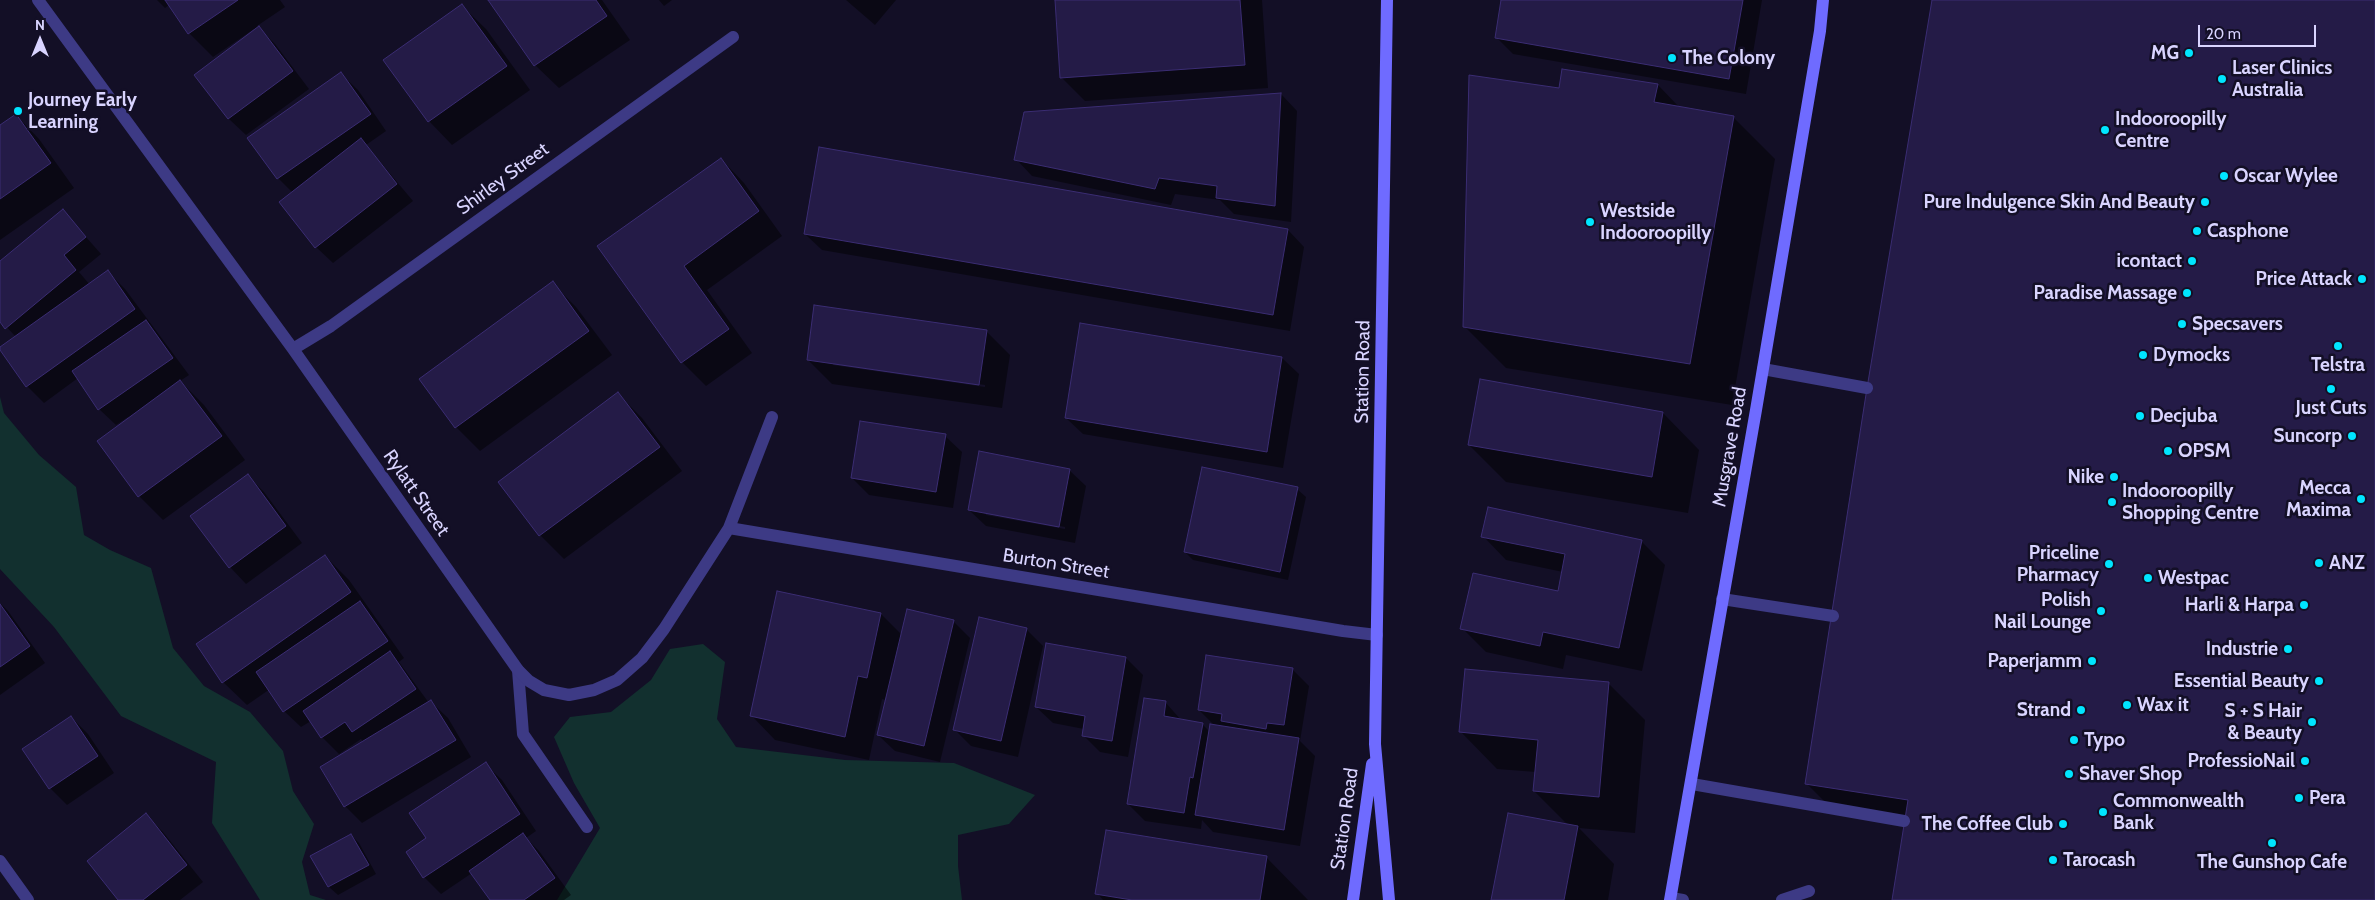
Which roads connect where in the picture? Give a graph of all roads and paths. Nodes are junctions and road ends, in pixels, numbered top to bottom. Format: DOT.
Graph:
graph roads {
  1 [pos="38,0"];
  2 [pos="1387,0"];
  3 [pos="1823,0"];
  4 [pos="1831,0"];
  5 [pos="1820,31"];
  6 [pos="733,37"];
  7 [pos="292,349"];
  8 [pos="1763,369"];
  9 [pos="1867,388"];
  10 [pos="772,418"];
  11 [pos="729,528"];
  12 [pos="1722,599"];
  13 [pos="1833,616"];
  14 [pos="1377,635"];
  15 [pos="518,670"];
  16 [pos="1375,744"];
  17 [pos="1692,784"];
  18 [pos="1904,821"];
  19 [pos="587,827"];
  20 [pos="0,861"];
  21 [pos="1809,891"];
  22 [pos="1675,899"];
  23 [pos="28,900"];
  24 [pos="1353,900"];
  25 [pos="1389,900"];
  26 [pos="1782,900"];
  1 -- 7 [label="street, Rylatt Street"];
  2 -- 14 [label="street, Station Road"];
  3 -- 5 [label="street, Musgrave Road"];
  4 -- 5 [label="street"];
  5 -- 8 [label="street, Musgrave Road"];
  6 -- 7 [label="street, Shirley Street"];
  7 -- 15 [label="street, Rylatt Street"];
  8 -- 9 [label="street"];
  8 -- 12 [label="street, Musgrave Road"];
  10 -- 11 [label="street, Rylatt Street"];
  11 -- 14 [label="street, Burton Street"];
  11 -- 15 [label="street, Rylatt Street"];
  12 -- 13 [label="street"];
  12 -- 17 [label="street, Musgrave Road"];
  14 -- 16 [label="street, Station Road"];
  15 -- 19 [label="street"];
  16 -- 24 [label="street, Station Road"];
  16 -- 25 [label="street, Station Road"];
  17 -- 18 [label="street"];
  17 -- 22 [label="street, Musgrave Road"];
  20 -- 23 [label="street"];
  21 -- 26 [label="street"];
}
